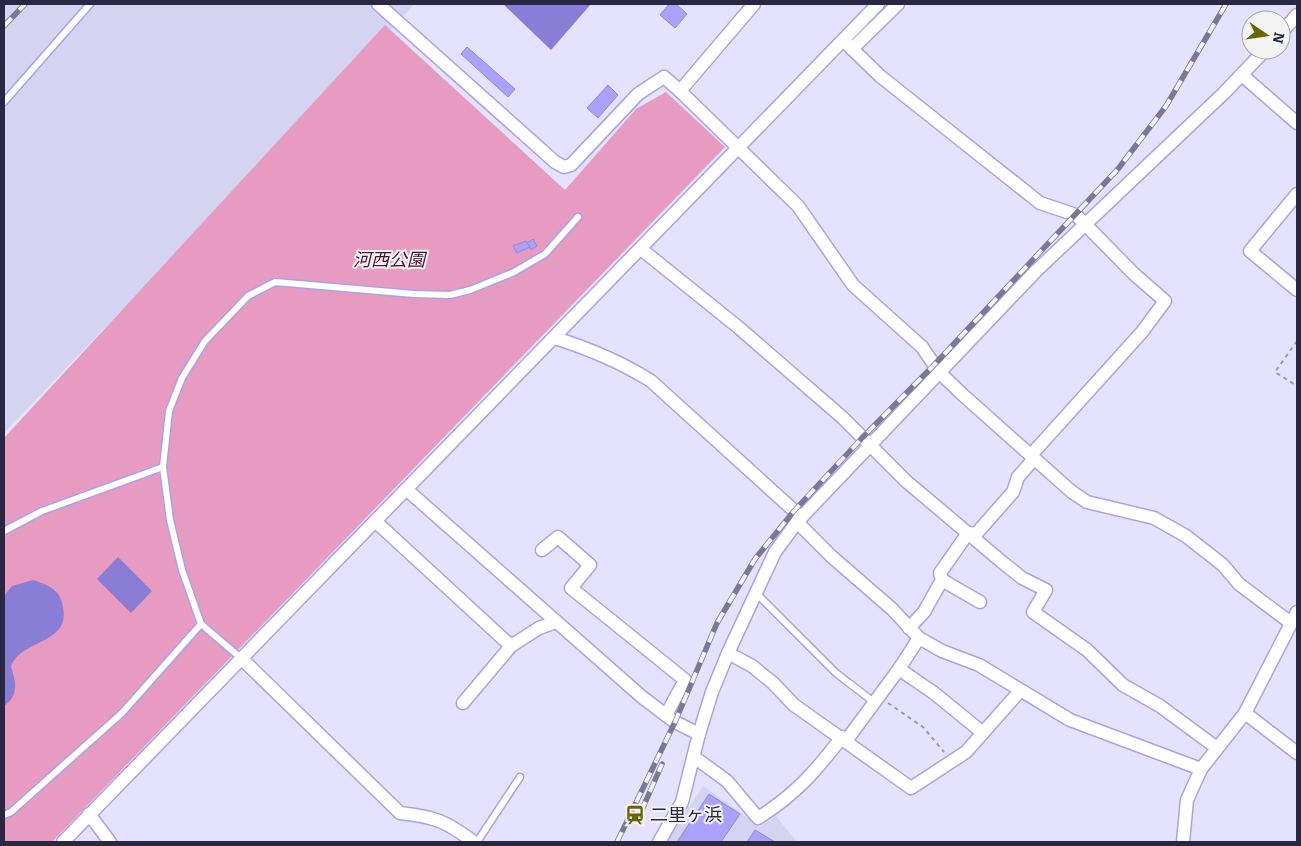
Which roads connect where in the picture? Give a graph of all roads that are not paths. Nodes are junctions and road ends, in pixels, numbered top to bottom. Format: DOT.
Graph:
graph roads {
  1 [pos="90,4"];
  2 [pos="378,4"];
  3 [pos="754,4"];
  4 [pos="878,4"];
  5 [pos="898,4"];
  6 [pos="848,45"];
  7 [pos="1256,60"];
  8 [pos="1242,75"];
  9 [pos="680,91"];
  10 [pos="4,102"];
  11 [pos="1297,123"];
  12 [pos="740,148"];
  13 [pos="1297,194"];
  14 [pos="578,217"];
  15 [pos="1086,224"];
  16 [pos="641,250"];
  17 [pos="1297,290"];
  18 [pos="555,338"];
  19 [pos="940,372"];
  20 [pos="868,445"];
  21 [pos="1031,455"];
  22 [pos="163,467"];
  23 [pos="406,490"];
  24 [pos="799,520"];
  25 [pos="375,521"];
  26 [pos="4,532"];
  27 [pos="968,534"];
  28 [pos="542,550"];
  29 [pos="942,580"];
  30 [pos="755,592"];
  31 [pos="980,602"];
  32 [pos="1294,617"];
  33 [pos="556,622"];
  34 [pos="201,624"];
  35 [pos="909,628"];
  36 [pos="919,638"];
  37 [pos="511,646"];
  38 [pos="728,653"];
  39 [pos="242,659"];
  40 [pos="899,669"];
  41 [pos="1020,691"];
  42 [pos="877,700"];
  43 [pos="463,703"];
  44 [pos="1245,713"];
  45 [pos="666,715"];
  46 [pos="983,733"];
  47 [pos="699,734"];
  48 [pos="844,739"];
  49 [pos="1217,748"];
  50 [pos="1297,753"];
  51 [pos="694,757"];
  52 [pos="1201,769"];
  53 [pos="520,777"];
  54 [pos="89,814"];
  55 [pos="4,815"];
  56 [pos="63,842"];
  57 [pos="110,842"];
  58 [pos="475,842"];
  59 [pos="659,842"];
  60 [pos="1183,842"];
  1 -- 10 [label="lane"];
  2 -- 9 [label="street"];
  3 -- 9 [label="street"];
  4 -- 6 [label="street"];
  5 -- 6 [label="street"];
  6 -- 12 [label="street"];
  6 -- 15 [label="street"];
  7 -- 8 [label="street"];
  8 -- 11 [label="street"];
  8 -- 15 [label="street"];
  9 -- 12 [label="street"];
  12 -- 16 [label="street"];
  12 -- 19 [label="street"];
  13 -- 17 [label="street"];
  14 -- 22 [label="lane"];
  15 -- 19 [label="street"];
  15 -- 21 [label="street"];
  16 -- 18 [label="street"];
  16 -- 20 [label="street"];
  18 -- 23 [label="street"];
  18 -- 24 [label="street"];
  19 -- 20 [label="street"];
  19 -- 21 [label="street"];
  20 -- 24 [label="street"];
  20 -- 27 [label="street"];
  21 -- 27 [label="street"];
  21 -- 32 [label="street"];
  22 -- 26 [label="lane"];
  22 -- 34 [label="lane"];
  23 -- 25 [label="street"];
  23 -- 33 [label="street"];
  24 -- 30 [label="street"];
  24 -- 35 [label="street"];
  25 -- 37 [label="street"];
  25 -- 39 [label="street"];
  27 -- 29 [label="street"];
  27 -- 49 [label="street"];
  28 -- 45 [label="street"];
  29 -- 31 [label="street"];
  29 -- 35 [label="street"];
  30 -- 38 [label="street"];
  30 -- 42 [label="lane"];
  32 -- 44 [label="street"];
  33 -- 37 [label="street"];
  33 -- 45 [label="street"];
  34 -- 39 [label="lane"];
  34 -- 55 [label="lane"];
  35 -- 36 [label="street"];
  36 -- 40 [label="street"];
  36 -- 41 [label="street"];
  37 -- 43 [label="street"];
  38 -- 47 [label="street"];
  38 -- 48 [label="street"];
  39 -- 54 [label="street"];
  39 -- 58 [label="street"];
  40 -- 42 [label="street"];
  40 -- 46 [label="street"];
  41 -- 46 [label="street"];
  41 -- 52 [label="street"];
  42 -- 48 [label="street"];
  44 -- 49 [label="street"];
  44 -- 50 [label="street"];
  45 -- 47 [label="street"];
  46 -- 48 [label="street"];
  47 -- 51 [label="street"];
  48 -- 51 [label="street"];
  49 -- 52 [label="street"];
  51 -- 59 [label="street"];
  52 -- 60 [label="street"];
  53 -- 58 [label="lane"];
  54 -- 56 [label="street"];
  54 -- 57 [label="street"];
}
